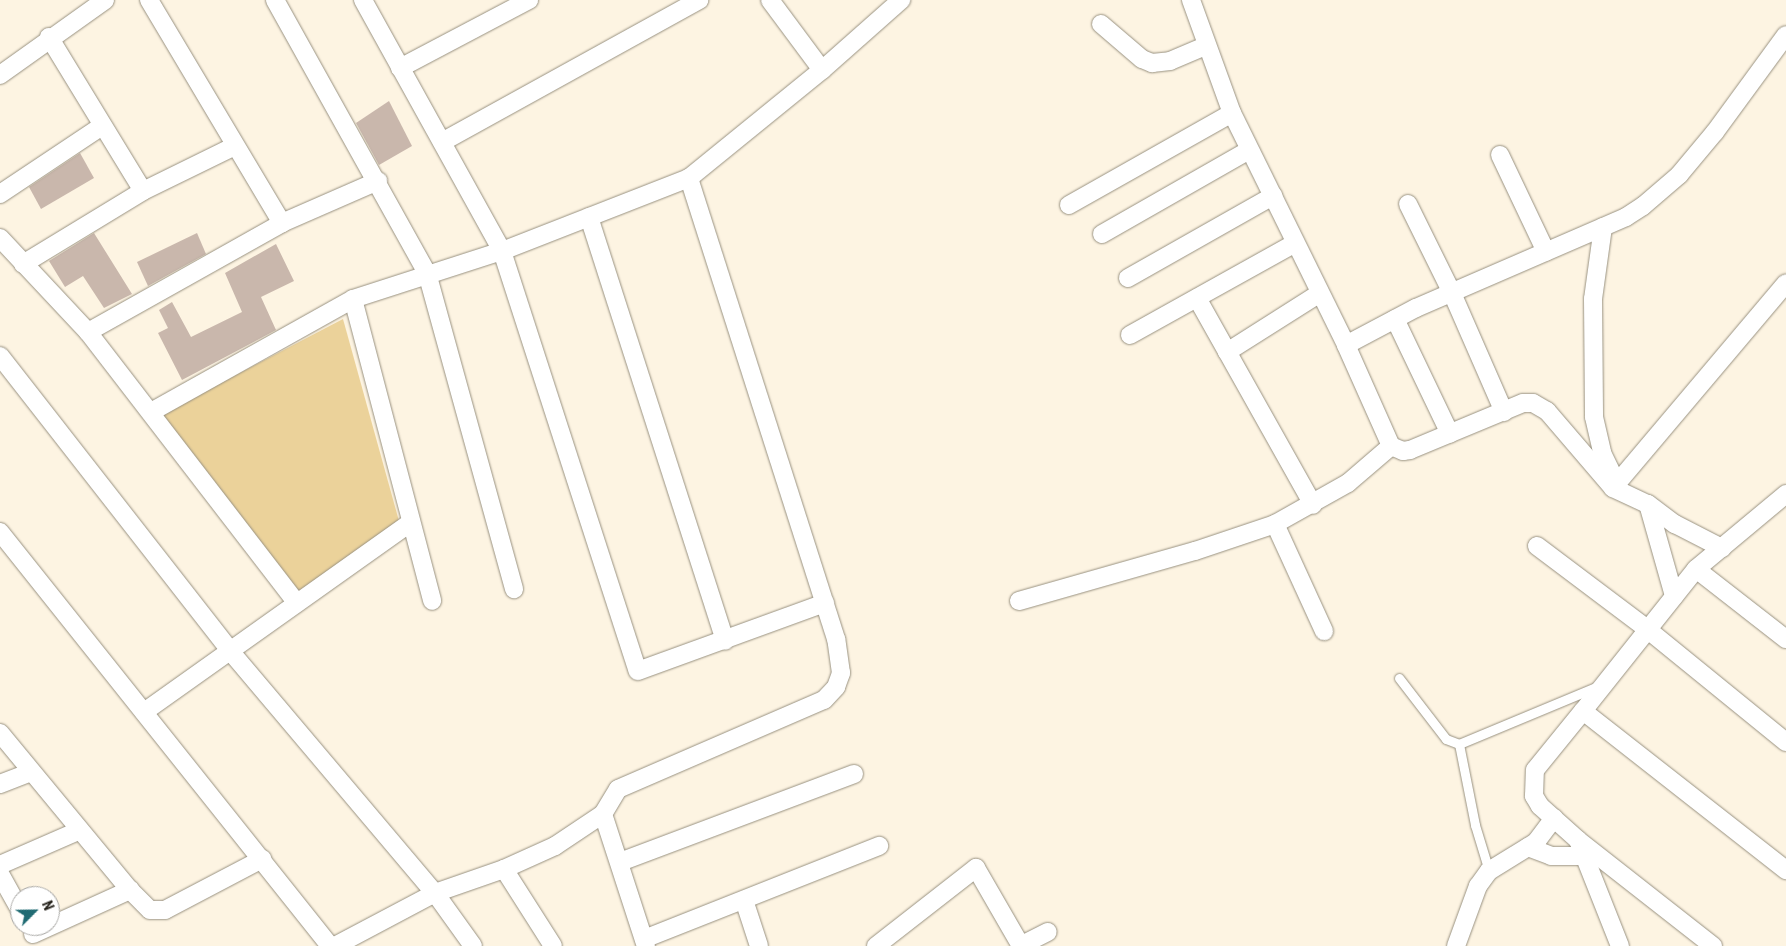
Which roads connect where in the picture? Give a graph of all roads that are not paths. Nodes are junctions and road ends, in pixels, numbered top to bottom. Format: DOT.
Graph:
graph roads {
  1 [pos="105,0"];
  2 [pos="149,0"];
  3 [pos="275,0"];
  4 [pos="363,0"];
  5 [pos="529,0"];
  6 [pos="699,0"];
  7 [pos="770,0"];
  8 [pos="1191,0"];
  9 [pos="892,3"];
  10 [pos="1101,24"];
  11 [pos="1786,35"];
  12 [pos="49,37"];
  13 [pos="1206,46"];
  14 [pos="400,68"];
  15 [pos="822,70"];
  16 [pos="0,75"];
  17 [pos="1232,113"];
  18 [pos="102,126"];
  19 [pos="442,142"];
  20 [pos="235,146"];
  21 [pos="1249,150"];
  22 [pos="1500,155"];
  23 [pos="689,178"];
  24 [pos="378,180"];
  25 [pos="143,190"];
  26 [pos="0,194"];
  27 [pos="1272,196"];
  28 [pos="1408,204"];
  29 [pos="1069,205"];
  30 [pos="589,217"];
  31 [pos="282,223"];
  32 [pos="1603,227"];
  33 [pos="1102,234"];
  34 [pos="1,240"];
  35 [pos="1295,243"];
  36 [pos="502,251"];
  37 [pos="1546,252"];
  38 [pos="23,264"];
  39 [pos="427,272"];
  40 [pos="1128,278"];
  41 [pos="1786,283"];
  42 [pos="1320,293"];
  43 [pos="1452,293"];
  44 [pos="1197,298"];
  45 [pos="353,299"];
  46 [pos="1395,319"];
  47 [pos="88,332"];
  48 [pos="1130,335"];
  49 [pos="1346,345"];
  50 [pos="1228,352"];
  51 [pos="0,356"];
  52 [pos="151,412"];
  53 [pos="1504,412"];
  54 [pos="1450,434"];
  55 [pos="1391,446"];
  56 [pos="1615,486"];
  57 [pos="1786,494"];
  58 [pos="1648,504"];
  59 [pos="1313,505"];
  60 [pos="410,523"];
  61 [pos="1275,524"];
  62 [pos="0,532"];
  63 [pos="1537,546"];
  64 [pos="1722,548"];
  65 [pos="1696,569"];
  66 [pos="514,589"];
  67 [pos="1674,596"];
  68 [pos="432,601"];
  69 [pos="1019,601"];
  70 [pos="825,602"];
  71 [pos="297,603"];
  72 [pos="1647,629"];
  73 [pos="1324,631"];
  74 [pos="1786,639"];
  75 [pos="725,641"];
  76 [pos="231,652"];
  77 [pos="1399,678"];
  78 [pos="1605,683"];
  79 [pos="1583,711"];
  80 [pos="144,712"];
  81 [pos="0,733"];
  82 [pos="1786,742"];
  83 [pos="1459,744"];
  84 [pos="31,772"];
  85 [pos="854,774"];
  86 [pos="0,784"];
  87 [pos="603,814"];
  88 [pos="1554,818"];
  89 [pos="80,830"];
  90 [pos="879,846"];
  91 [pos="1528,848"];
  92 [pos="1581,848"];
  93 [pos="262,859"];
  94 [pos="620,862"];
  95 [pos="0,865"];
  96 [pos="504,869"];
  97 [pos="1786,870"];
  98 [pos="1489,871"];
  99 [pos="0,874"];
  100 [pos="130,890"];
  101 [pos="10,892"];
  102 [pos="434,893"];
  103 [pos="744,900"];
  104 [pos="60,923"];
  105 [pos="1048,932"];
  106 [pos="645,942"];
  107 [pos="330,946"];
  108 [pos="335,946"];
  109 [pos="473,946"];
  110 [pos="553,946"];
  111 [pos="759,946"];
  112 [pos="876,946"];
  113 [pos="1020,946"];
  114 [pos="1456,946"];
  115 [pos="1620,946"];
  116 [pos="1713,946"];
  1 -- 12 [label="street"];
  2 -- 20 [label="street"];
  3 -- 24 [label="street"];
  4 -- 14 [label="street"];
  5 -- 14 [label="street"];
  6 -- 19 [label="street"];
  7 -- 15 [label="street"];
  8 -- 13 [label="street"];
  9 -- 15 [label="street"];
  10 -- 13 [label="street"];
  11 -- 32 [label="street"];
  12 -- 16 [label="street"];
  12 -- 18 [label="street"];
  13 -- 17 [label="street"];
  14 -- 19 [label="street"];
  15 -- 23 [label="street"];
  17 -- 21 [label="street"];
  17 -- 29 [label="street"];
  18 -- 25 [label="street"];
  18 -- 26 [label="street"];
  19 -- 36 [label="street"];
  20 -- 25 [label="street"];
  20 -- 31 [label="street"];
  21 -- 27 [label="street"];
  21 -- 33 [label="street"];
  22 -- 37 [label="street"];
  23 -- 30 [label="street"];
  23 -- 70 [label="street"];
  24 -- 31 [label="street"];
  24 -- 39 [label="street"];
  25 -- 38 [label="street"];
  27 -- 35 [label="street"];
  27 -- 40 [label="street"];
  28 -- 43 [label="street"];
  30 -- 36 [label="street"];
  30 -- 75 [label="street"];
  31 -- 47 [label="street"];
  32 -- 37 [label="street"];
  32 -- 56 [label="street"];
  34 -- 38 [label="street"];
  35 -- 42 [label="street"];
  35 -- 44 [label="street"];
  36 -- 39 [label="street"];
  36 -- 75 [label="street"];
  37 -- 43 [label="street"];
  38 -- 47 [label="street"];
  39 -- 45 [label="street"];
  39 -- 66 [label="street"];
  41 -- 56 [label="street"];
  42 -- 49 [label="street"];
  42 -- 50 [label="street"];
  43 -- 46 [label="street"];
  43 -- 53 [label="street"];
  44 -- 48 [label="street"];
  44 -- 50 [label="street"];
  45 -- 52 [label="street"];
  45 -- 60 [label="street"];
  46 -- 49 [label="street"];
  46 -- 54 [label="street"];
  47 -- 52 [label="street"];
  49 -- 55 [label="street"];
  50 -- 59 [label="street"];
  51 -- 76 [label="street"];
  52 -- 71 [label="street"];
  53 -- 54 [label="street"];
  53 -- 56 [label="street"];
  54 -- 55 [label="street"];
  55 -- 59 [label="street"];
  56 -- 58 [label="street"];
  57 -- 64 [label="street"];
  58 -- 64 [label="street"];
  58 -- 67 [label="street"];
  59 -- 61 [label="street"];
  60 -- 68 [label="street"];
  60 -- 71 [label="street"];
  61 -- 69 [label="street"];
  61 -- 73 [label="street"];
  62 -- 80 [label="street"];
  63 -- 72 [label="street"];
  64 -- 65 [label="street"];
  65 -- 67 [label="street"];
  65 -- 74 [label="street"];
  67 -- 72 [label="street"];
  70 -- 75 [label="street"];
  70 -- 87 [label="street"];
  71 -- 76 [label="street"];
  72 -- 78 [label="street"];
  72 -- 82 [label="street"];
  76 -- 80 [label="street"];
  76 -- 102 [label="street"];
  77 -- 83 [label="lane"];
  78 -- 79 [label="street"];
  78 -- 83 [label="lane"];
  79 -- 88 [label="street"];
  79 -- 97 [label="street"];
  80 -- 93 [label="street"];
  81 -- 84 [label="street"];
  83 -- 98 [label="lane"];
  84 -- 86 [label="street"];
  84 -- 89 [label="street"];
  85 -- 94 [label="street"];
  87 -- 94 [label="street"];
  87 -- 96 [label="street"];
  88 -- 91 [label="street"];
  88 -- 92 [label="street"];
  89 -- 95 [label="street"];
  89 -- 100 [label="street"];
  90 -- 103 [label="street"];
  91 -- 92 [label="street"];
  91 -- 98 [label="street"];
  92 -- 115 [label="street"];
  92 -- 116 [label="street"];
  93 -- 100 [label="street"];
  93 -- 107 [label="street"];
  94 -- 106 [label="street"];
  96 -- 102 [label="street"];
  96 -- 110 [label="street"];
  98 -- 114 [label="street"];
  99 -- 101 [label="street"];
  100 -- 104 [label="street"];
  102 -- 108 [label="street"];
  102 -- 109 [label="street"];
  103 -- 106 [label="street"];
  103 -- 111 [label="street"];
  105 -- 113 [label="street"];
  112 -- 113 [label="street"];
}
